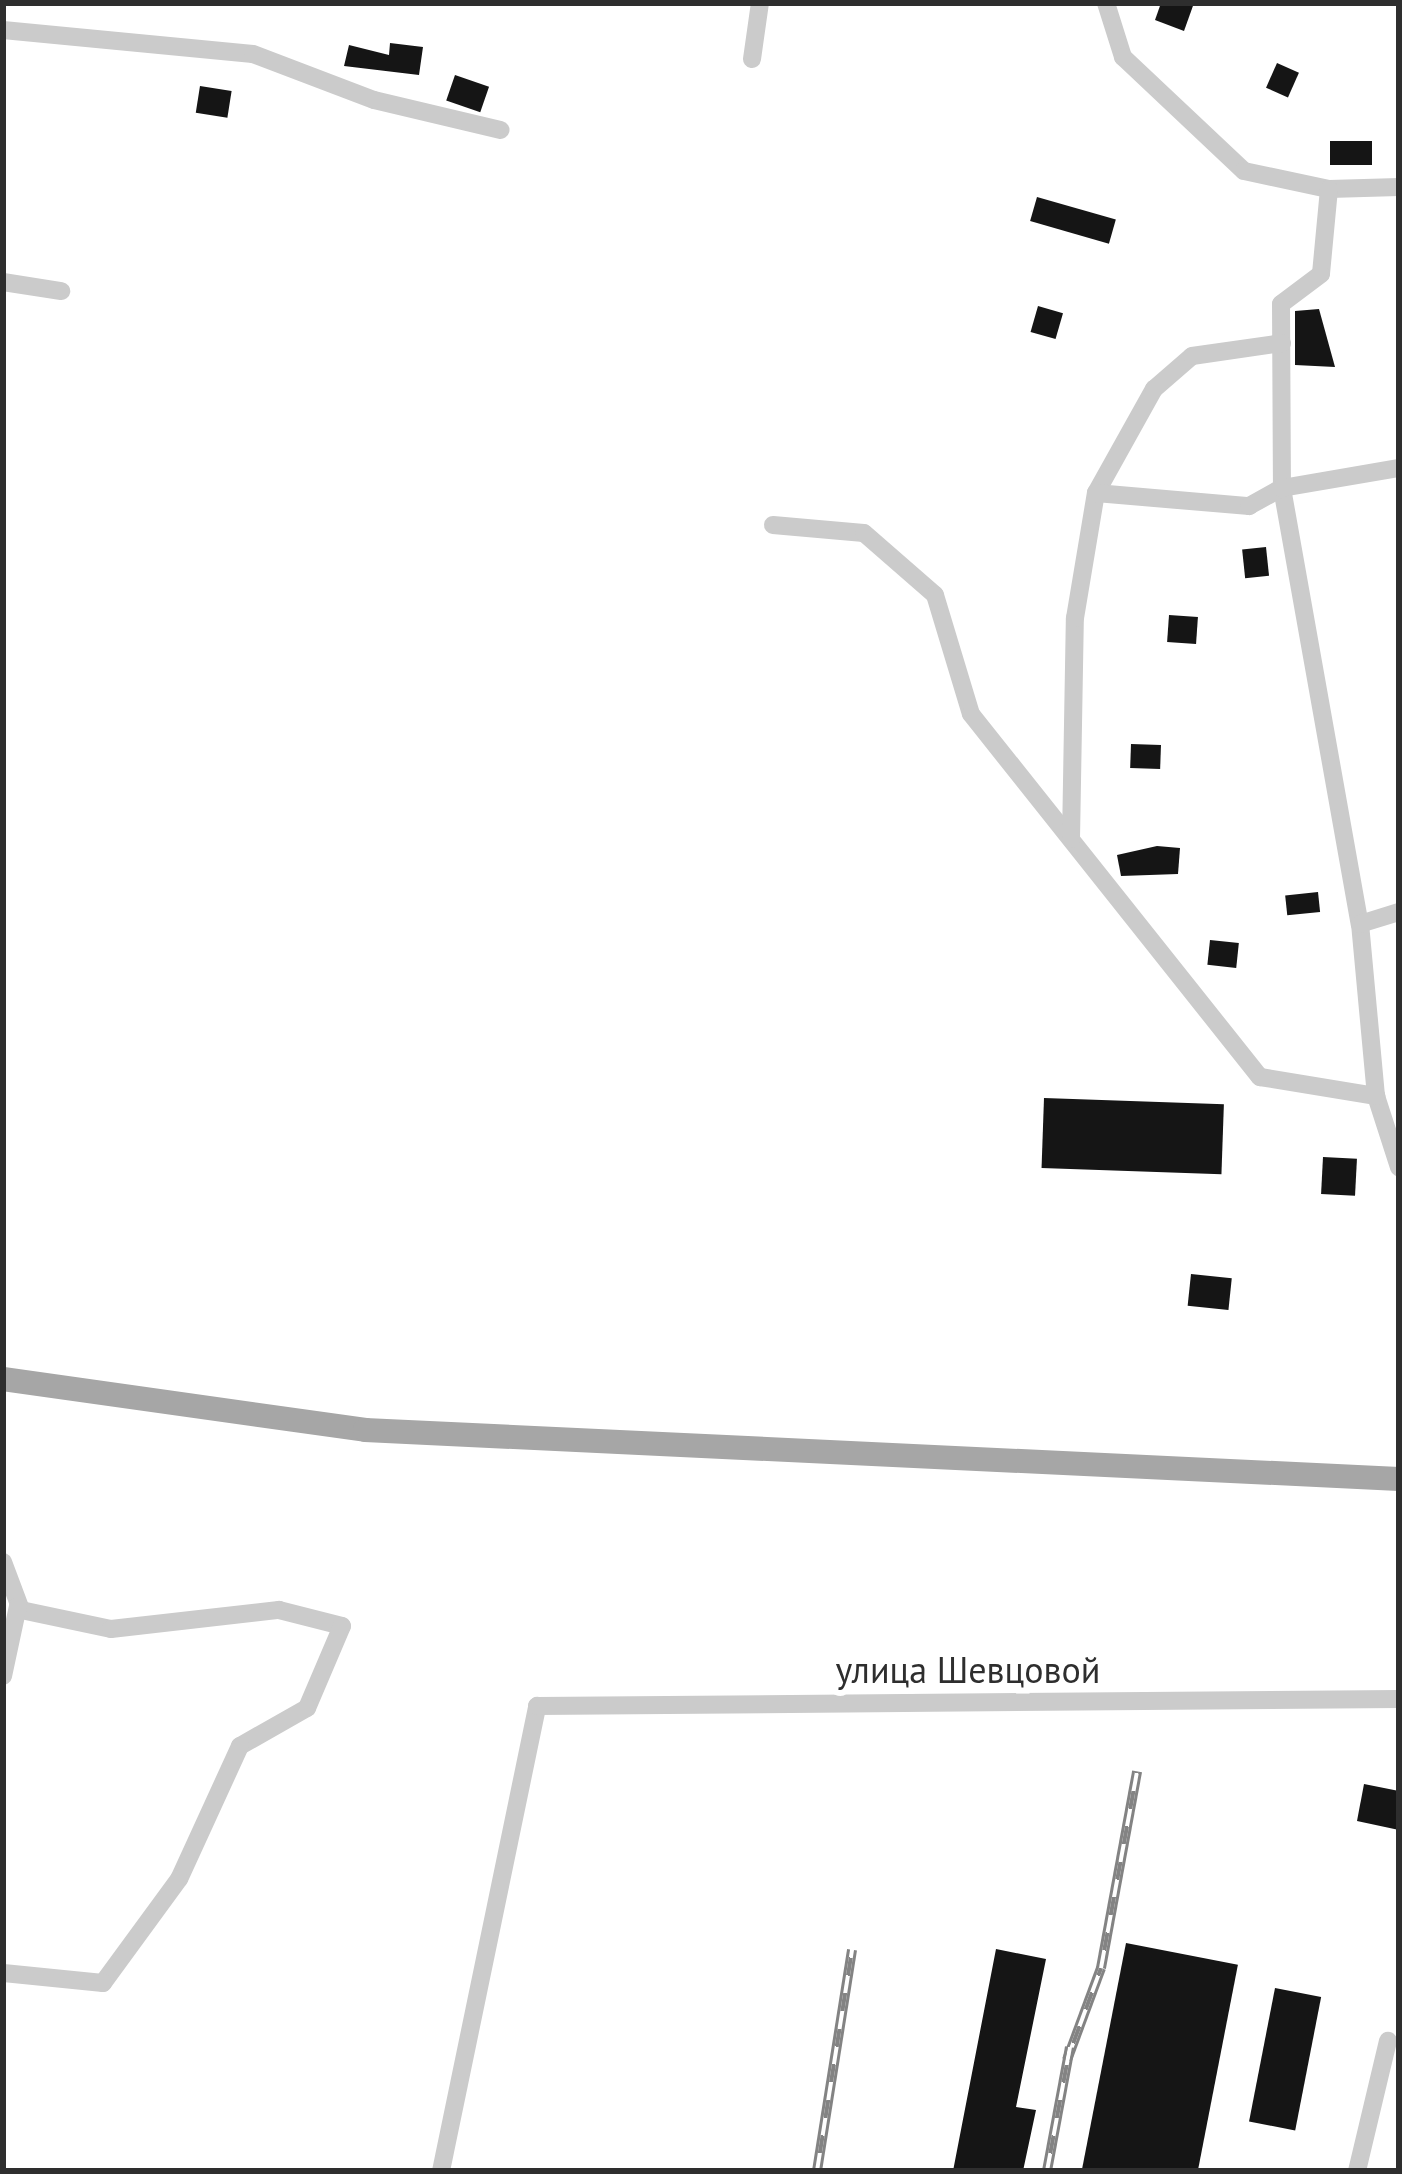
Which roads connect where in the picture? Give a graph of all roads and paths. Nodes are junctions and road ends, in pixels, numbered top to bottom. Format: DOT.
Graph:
graph roads {
  1 [pos="760,3"];
  2 [pos="1106,3"];
  3 [pos="3,30"];
  4 [pos="752,59"];
  5 [pos="501,130"];
  6 [pos="1399,187"];
  7 [pos="1329,189"];
  8 [pos="3,282"];
  9 [pos="61,290"];
  10 [pos="1282,343"];
  11 [pos="1399,468"];
  12 [pos="1282,488"];
  13 [pos="1096,493"];
  14 [pos="773,525"];
  15 [pos="1071,839"];
  16 [pos="1399,912"];
  17 [pos="1360,923"];
  18 [pos="1376,1096"];
  19 [pos="1399,1167"];
  20 [pos="3,1379"];
  21 [pos="1399,1479"];
  22 [pos="3,1562"];
  23 [pos="18,1606"];
  24 [pos="3,1676"];
  25 [pos="1399,1699"];
  26 [pos="3,1973"];
  27 [pos="1388,2041"];
  28 [pos="441,2171"];
  29 [pos="1357,2171"];
  1 -- 4 [label="street"];
  2 -- 7 [label="street"];
  3 -- 5 [label="street"];
  6 -- 7 [label="street"];
  7 -- 10 [label="street"];
  8 -- 9 [label="street"];
  10 -- 12 [label="street"];
  10 -- 13 [label="street"];
  11 -- 12 [label="street"];
  12 -- 13 [label="street"];
  12 -- 17 [label="street"];
  13 -- 15 [label="street"];
  14 -- 15 [label="street"];
  15 -- 18 [label="street"];
  16 -- 17 [label="street"];
  17 -- 18 [label="street"];
  18 -- 19 [label="street"];
  20 -- 21 [label="main road"];
  22 -- 23 [label="street"];
  23 -- 24 [label="street"];
  23 -- 26 [label="street"];
  25 -- 28 [label="street, улица Шевцовой"];
  27 -- 29 [label="street"];
}
